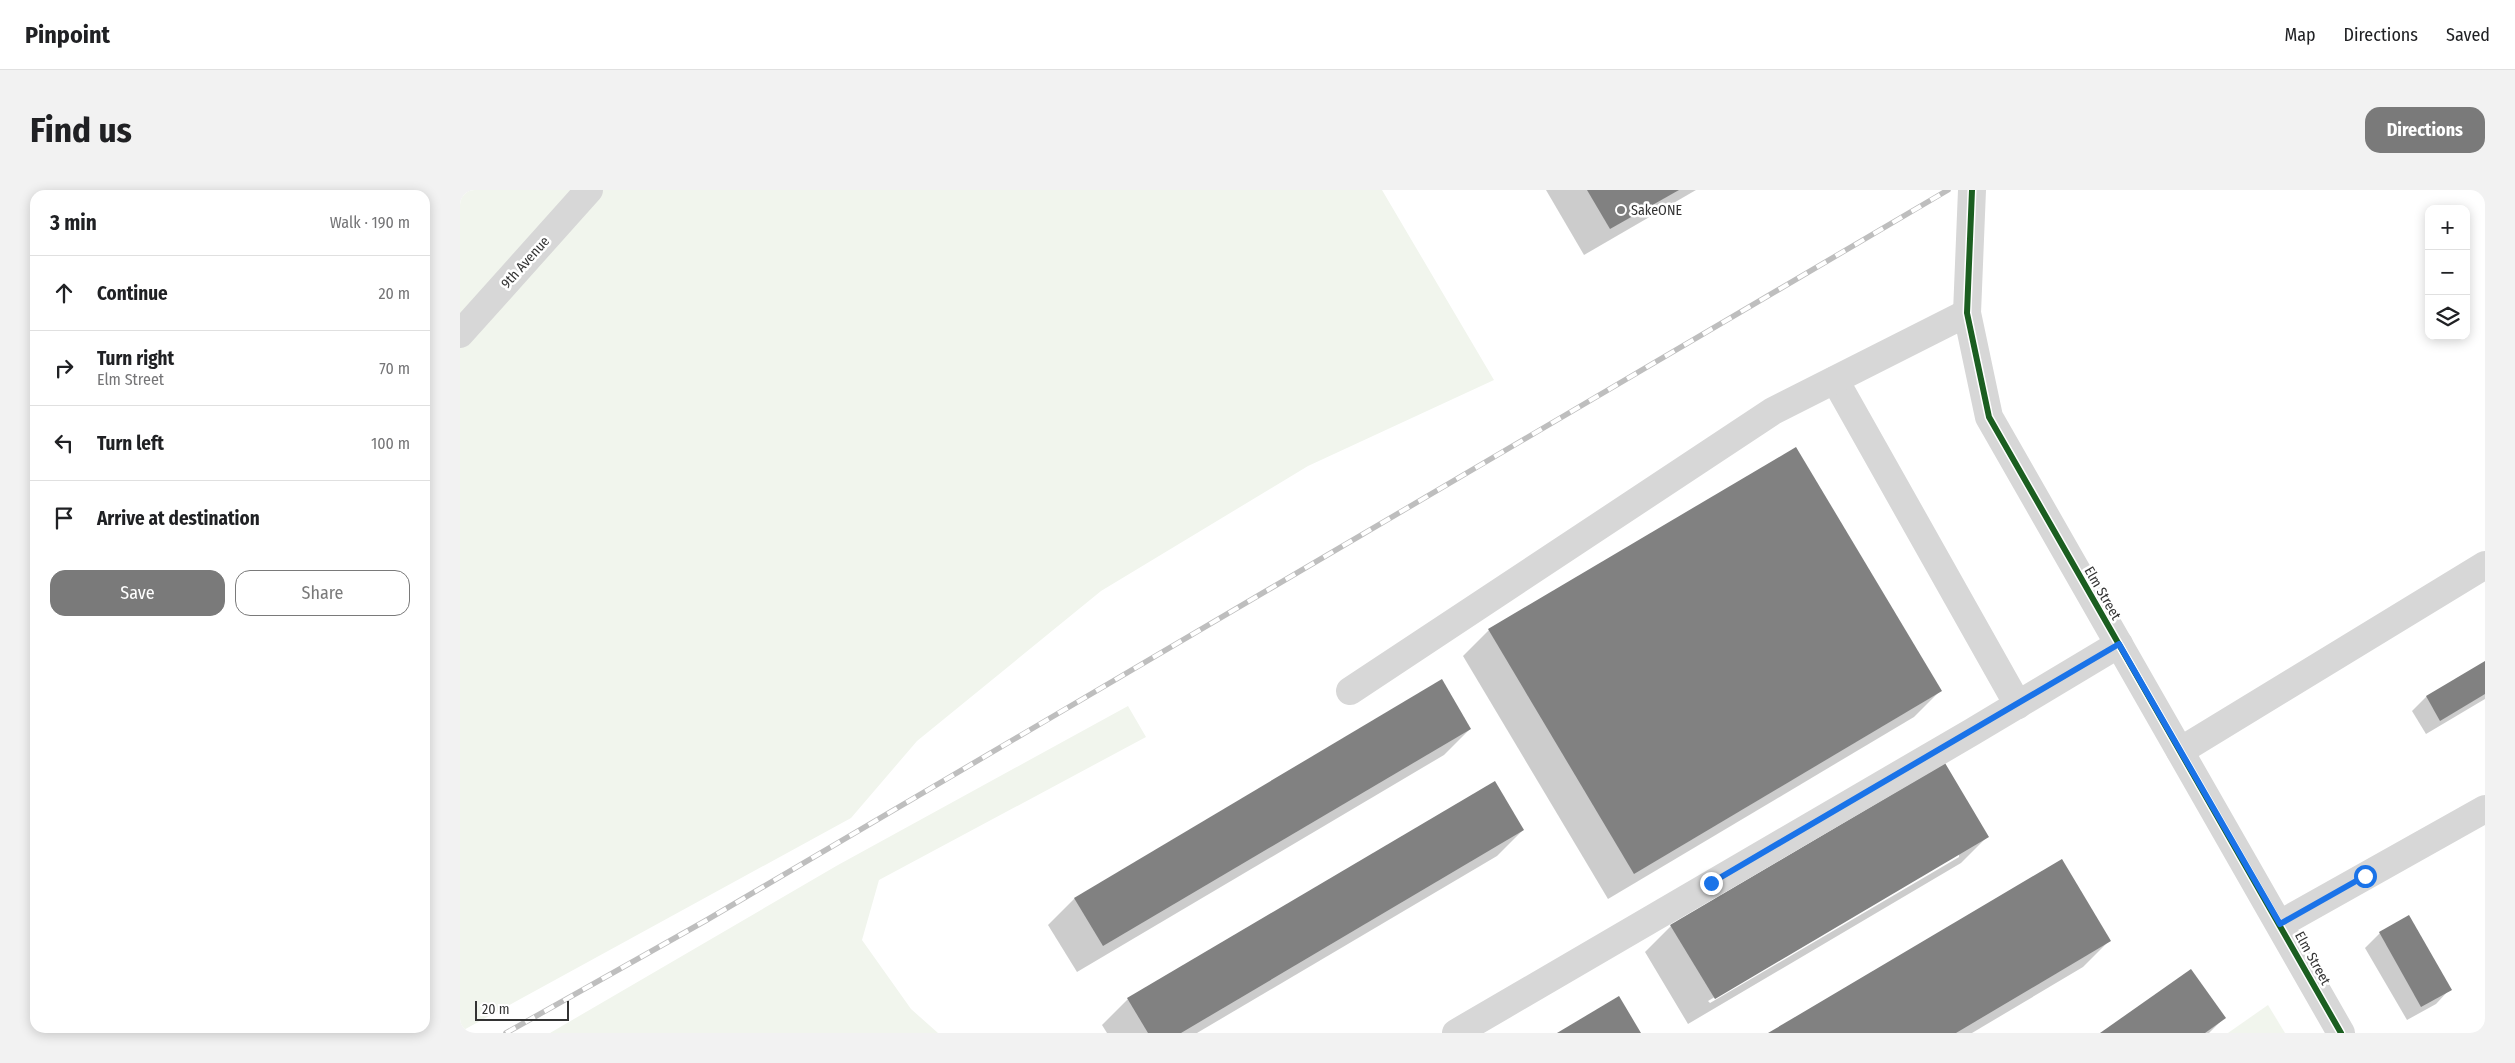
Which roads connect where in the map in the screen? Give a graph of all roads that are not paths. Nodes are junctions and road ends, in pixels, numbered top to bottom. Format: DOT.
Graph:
graph roads {
  1 [pos="589,190"];
  2 [pos="1972,190"];
  3 [pos="1967,313"];
  4 [pos="460,334"];
  5 [pos="1835,380"];
  6 [pos="2485,565"];
  7 [pos="2119,644"];
  8 [pos="1350,691"];
  9 [pos="2018,705"];
  10 [pos="2180,751"];
  11 [pos="2485,809"];
  12 [pos="2280,924"];
  13 [pos="1456,1033"];
  14 [pos="2341,1033"];
  1 -- 4 [label="street, 9th Avenue"];
  2 -- 3 [label="street, Elm Street"];
  3 -- 5 [label="street"];
  3 -- 7 [label="street, Elm Street"];
  5 -- 8 [label="street"];
  5 -- 9 [label="street"];
  6 -- 10 [label="street"];
  7 -- 9 [label="street"];
  7 -- 10 [label="street, Elm Street"];
  9 -- 13 [label="street"];
  10 -- 12 [label="street, Elm Street"];
  11 -- 12 [label="street"];
  12 -- 14 [label="street, Elm Street"];
}
